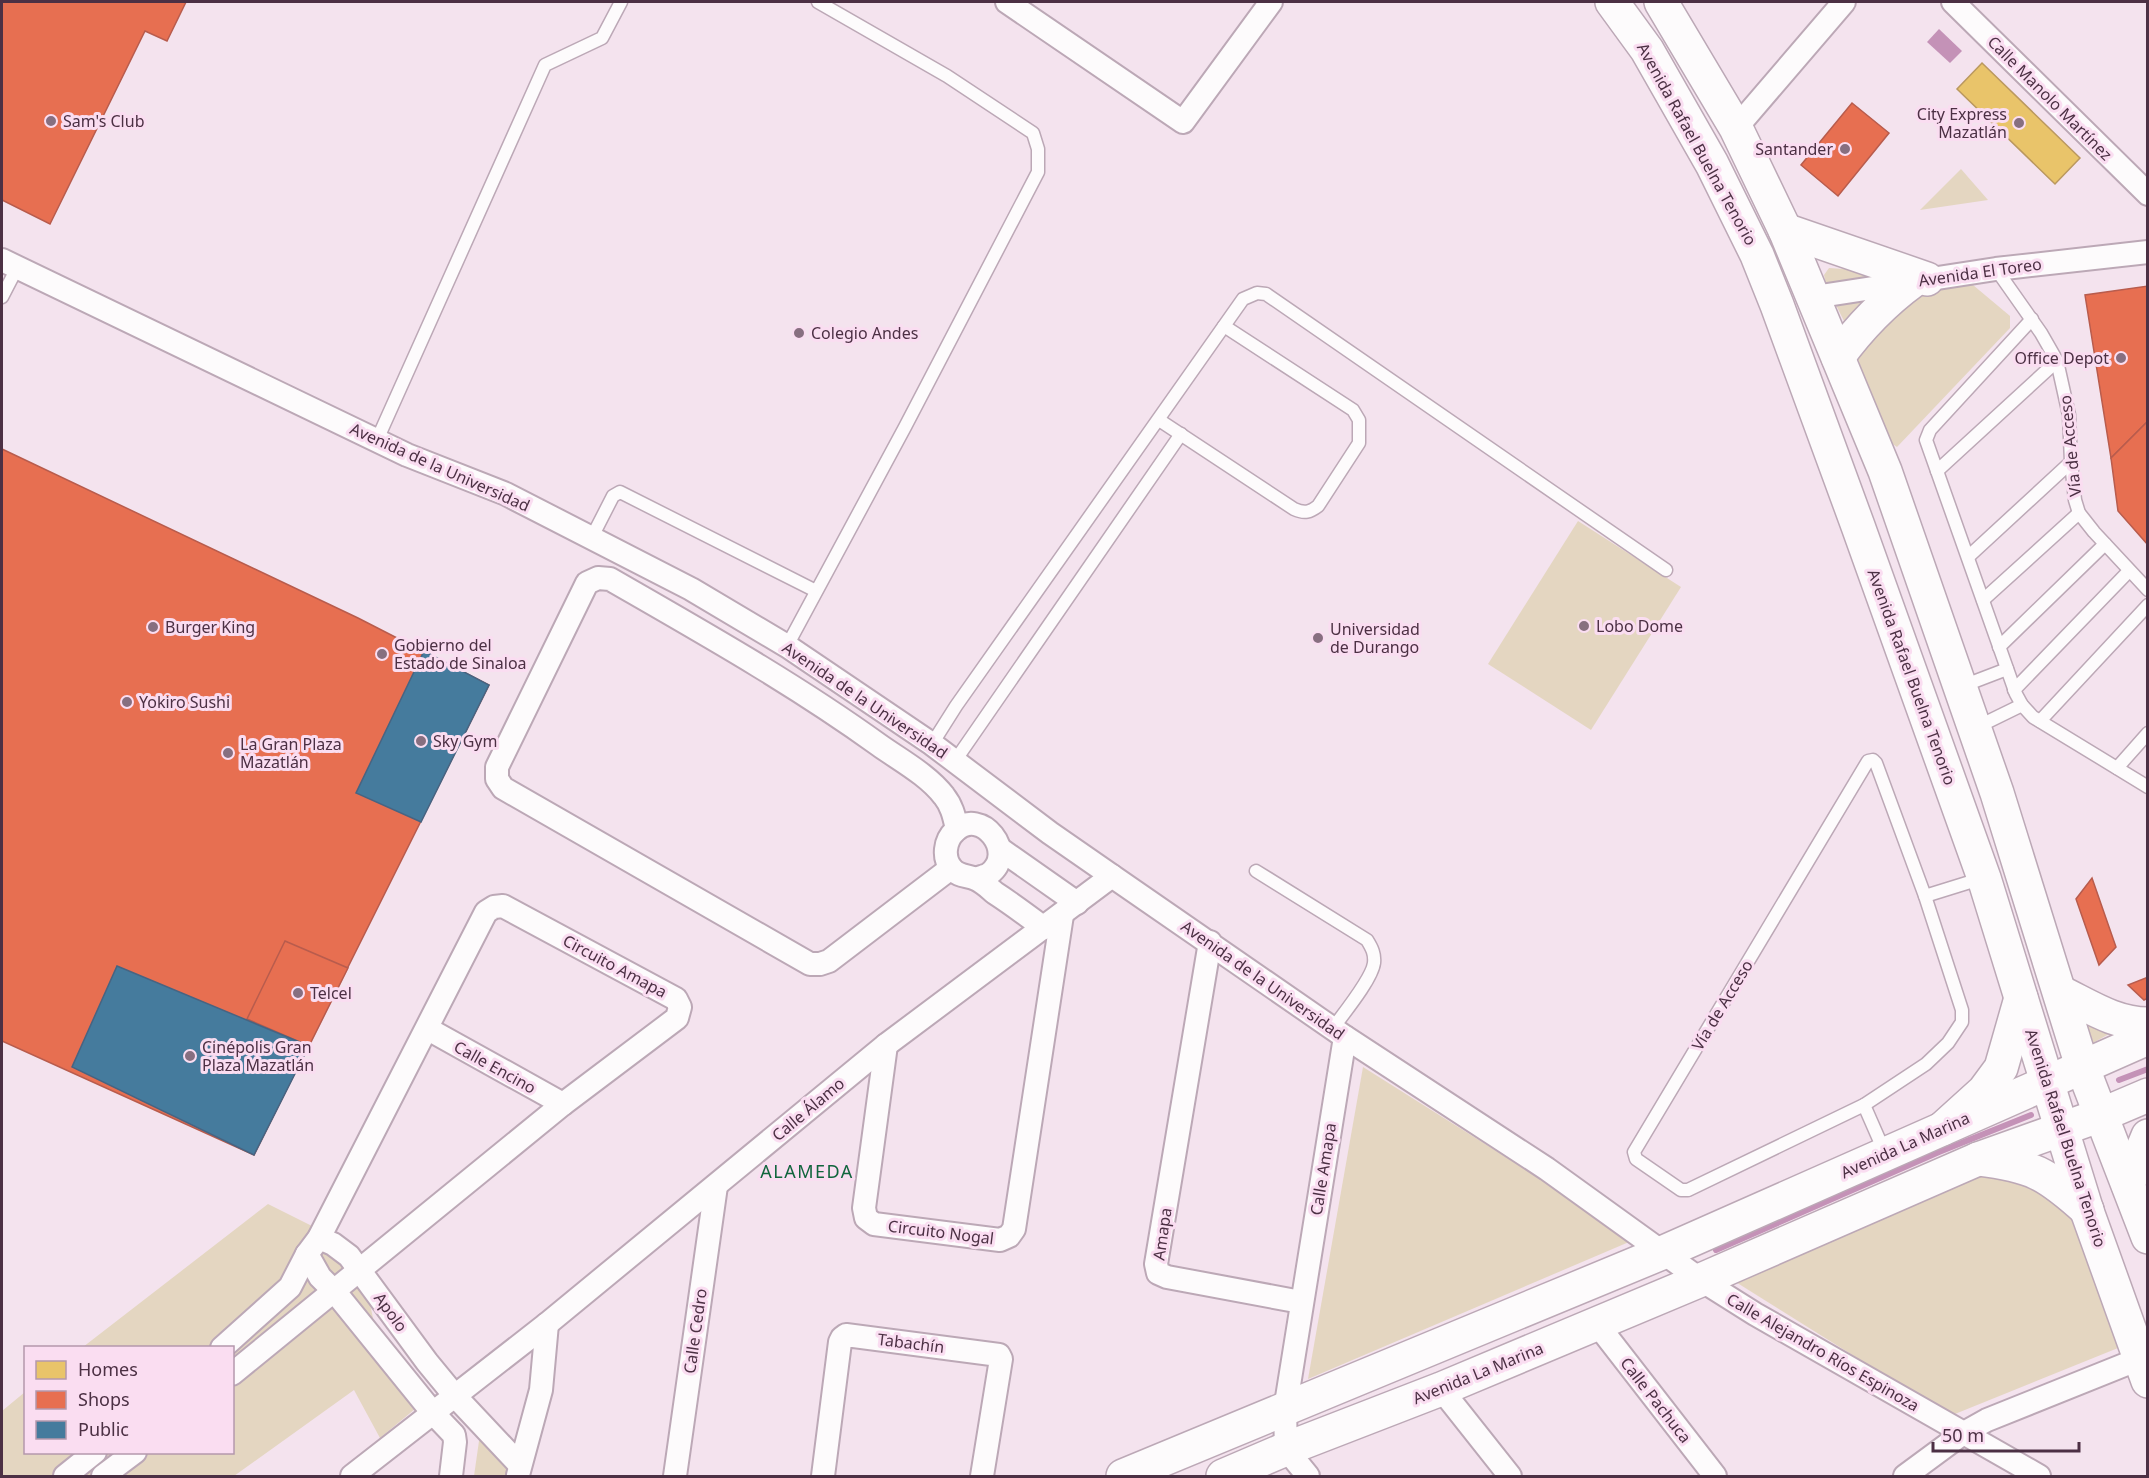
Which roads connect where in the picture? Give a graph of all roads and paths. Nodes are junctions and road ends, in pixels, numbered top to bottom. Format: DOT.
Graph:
graph roads {
  1 [pos="621,2"];
  2 [pos="818,2"];
  3 [pos="1007,2"];
  4 [pos="1271,2"];
  5 [pos="1612,2"];
  6 [pos="1661,2"];
  7 [pos="1844,2"];
  8 [pos="1953,2"];
  9 [pos="1736,128"];
  10 [pos="2148,194"];
  11 [pos="1785,230"];
  12 [pos="2148,252"];
  13 [pos="9,264"];
  14 [pos="1996,269"];
  15 [pos="1920,280"];
  16 [pos="2,297"];
  17 [pos="1814,297"];
  18 [pos="1777,305"];
  19 [pos="2032,319"];
  20 [pos="1224,326"];
  21 [pos="1838,357"];
  22 [pos="2057,361"];
  23 [pos="1159,420"];
  24 [pos="1181,434"];
  25 [pos="376,440"];
  26 [pos="2071,462"];
  27 [pos="1937,471"];
  28 [pos="2079,513"];
  29 [pos="591,539"];
  30 [pos="2105,544"];
  31 [pos="1968,557"];
  32 [pos="1666,570"];
  33 [pos="2128,571"];
  34 [pos="2148,590"];
  35 [pos="816,591"];
  36 [pos="1983,600"];
  37 [pos="2148,605"];
  38 [pos="787,646"];
  39 [pos="1999,647"];
  40 [pos="2007,669"];
  41 [pos="1960,687"];
  42 [pos="2014,690"];
  43 [pos="2022,705"];
  44 [pos="2040,721"];
  45 [pos="1974,728"];
  46 [pos="2148,733"];
  47 [pos="932,744"];
  48 [pos="955,761"];
  49 [pos="2117,768"];
  50 [pos="2148,786"];
  51 [pos="957,829"];
  52 [pos="1000,849"];
  53 [pos="951,868"];
  54 [pos="1256,871"];
  55 [pos="1112,876"];
  56 [pos="1984,878"];
  57 [pos="976,879"];
  58 [pos="1925,896"];
  59 [pos="1061,915"];
  60 [pos="1210,942"];
  61 [pos="2060,992"];
  62 [pos="2021,998"];
  63 [pos="2148,1024"];
  64 [pos="428,1029"];
  65 [pos="1339,1033"];
  66 [pos="2148,1038"];
  67 [pos="886,1045"];
  68 [pos="2082,1066"];
  69 [pos="2046,1082"];
  70 [pos="2148,1095"];
  71 [pos="563,1104"];
  72 [pos="1864,1105"];
  73 [pos="2101,1115"];
  74 [pos="1942,1129"];
  75 [pos="2061,1129"];
  76 [pos="2147,1140"];
  77 [pos="1886,1154"];
  78 [pos="1978,1159"];
  79 [pos="2128,1184"];
  80 [pos="716,1186"];
  81 [pos="2087,1211"];
  82 [pos="2148,1237"];
  83 [pos="313,1246"];
  84 [pos="1664,1252"];
  85 [pos="360,1272"];
  86 [pos="1701,1280"];
  87 [pos="335,1292"];
  88 [pos="1301,1302"];
  89 [pos="547,1324"];
  90 [pos="1597,1324"];
  91 [pos="223,1346"];
  92 [pos="2144,1370"];
  93 [pos="234,1372"];
  94 [pos="1441,1389"];
  95 [pos="455,1396"];
  96 [pos="1285,1410"];
  97 [pos="433,1413"];
  98 [pos="1962,1434"];
  99 [pos="1286,1449"];
  100 [pos="92,1454"];
  101 [pos="132,1454"];
  102 [pos="518,1470"];
  103 [pos="65,1476"];
  104 [pos="103,1476"];
  105 [pos="352,1476"];
  106 [pos="451,1476"];
  107 [pos="675,1476"];
  108 [pos="823,1476"];
  109 [pos="982,1476"];
  110 [pos="1123,1476"];
  111 [pos="1223,1476"];
  112 [pos="1308,1476"];
  113 [pos="1510,1476"];
  114 [pos="1715,1476"];
  115 [pos="1905,1476"];
  116 [pos="2039,1476"];
  1 -- 25 [label="lane"];
  2 -- 35 [label="lane"];
  3 -- 4 [label="street"];
  5 -- 18 [label="main road, Avenida Rafael Buelna Tenorio"];
  6 -- 9 [label="main road"];
  7 -- 9 [label="street"];
  8 -- 10 [label="street, Calle Manolo Martínez"];
  9 -- 11 [label="main road"];
  11 -- 15 [label="main road"];
  11 -- 17 [label="main road"];
  12 -- 14 [label="street, Avenida El Toreo"];
  13 -- 16 [label="lane"];
  13 -- 25 [label="street, Avenida de la Universidad"];
  14 -- 15 [label="street, Avenida El Toreo"];
  14 -- 19 [label="lane, Vía de Acceso"];
  15 -- 17 [label="street, Avenida El Toreo"];
  15 -- 21 [label="main road"];
  17 -- 18 [label="main road"];
  17 -- 21 [label="main road"];
  18 -- 56 [label="main road, Avenida Rafael Buelna Tenorio"];
  19 -- 22 [label="lane, Vía de Acceso"];
  19 -- 27 [label="lane"];
  20 -- 23 [label="lane"];
  20 -- 24 [label="lane"];
  20 -- 32 [label="lane"];
  21 -- 41 [label="main road"];
  22 -- 26 [label="lane, Vía de Acceso"];
  22 -- 27 [label="lane"];
  23 -- 24 [label="lane"];
  23 -- 47 [label="lane"];
  24 -- 48 [label="lane"];
  25 -- 29 [label="street, Avenida de la Universidad"];
  26 -- 28 [label="lane, Vía de Acceso"];
  26 -- 31 [label="lane"];
  27 -- 31 [label="lane"];
  28 -- 30 [label="lane, Vía de Acceso"];
  28 -- 36 [label="lane"];
  29 -- 35 [label="lane"];
  29 -- 38 [label="street, Avenida de la Universidad"];
  30 -- 33 [label="lane, Vía de Acceso"];
  30 -- 39 [label="lane"];
  31 -- 36 [label="lane"];
  33 -- 34 [label="lane, Vía de Acceso"];
  33 -- 42 [label="lane"];
  35 -- 38 [label="lane"];
  36 -- 39 [label="lane"];
  37 -- 44 [label="lane"];
  38 -- 47 [label="street, Avenida de la Universidad"];
  39 -- 40 [label="lane"];
  40 -- 41 [label="lane"];
  40 -- 42 [label="lane"];
  41 -- 45 [label="main road"];
  42 -- 43 [label="lane"];
  43 -- 44 [label="lane"];
  43 -- 45 [label="lane"];
  44 -- 49 [label="lane"];
  45 -- 61 [label="main road"];
  46 -- 49 [label="lane"];
  47 -- 48 [label="street, Avenida de la Universidad"];
  48 -- 55 [label="street, Avenida de la Universidad"];
  49 -- 50 [label="lane"];
  51 -- 52 [label="street"];
  51 -- 53 [label="street"];
  51 -- 53 [label="street"];
  52 -- 57 [label="street"];
  52 -- 59 [label="street"];
  53 -- 57 [label="street"];
  54 -- 65 [label="lane"];
  55 -- 59 [label="street, Calle Álamo"];
  55 -- 60 [label="street, Avenida de la Universidad"];
  56 -- 58 [label="lane"];
  56 -- 62 [label="main road, Avenida Rafael Buelna Tenorio"];
  57 -- 59 [label="street"];
  58 -- 72 [label="lane, Vía de Acceso"];
  58 -- 72 [label="lane, Vía de Acceso"];
  59 -- 67 [label="street, Calle Álamo"];
  59 -- 67 [label="street, Circuito Nogal"];
  60 -- 65 [label="street, Avenida de la Universidad"];
  60 -- 88 [label="street, Amapa"];
  61 -- 63 [label="main road"];
  61 -- 68 [label="main road"];
  62 -- 69 [label="main road, Avenida Rafael Buelna Tenorio"];
  62 -- 74 [label="main road"];
  64 -- 71 [label="street, Calle Encino"];
  64 -- 71 [label="street, Circuito Amapa"];
  64 -- 83 [label="street, Circuito Amapa"];
  65 -- 84 [label="street, Avenida de la Universidad"];
  65 -- 88 [label="street, Calle Amapa"];
  66 -- 68 [label="main road, Avenida La Marina"];
  67 -- 80 [label="street, Calle Álamo"];
  68 -- 69 [label="main road, Avenida La Marina"];
  68 -- 73 [label="main road"];
  69 -- 74 [label="main road, Avenida La Marina"];
  69 -- 75 [label="main road, Avenida Rafael Buelna Tenorio"];
  70 -- 73 [label="main road, Avenida La Marina"];
  71 -- 85 [label="street, Circuito Amapa"];
  72 -- 77 [label="lane"];
  73 -- 75 [label="main road, Avenida La Marina"];
  73 -- 79 [label="main road"];
  74 -- 77 [label="main road, Avenida La Marina"];
  75 -- 78 [label="main road, Avenida La Marina"];
  75 -- 81 [label="main road, Avenida Rafael Buelna Tenorio"];
  76 -- 79 [label="main road"];
  77 -- 84 [label="main road, Avenida La Marina"];
  78 -- 81 [label="main road"];
  78 -- 86 [label="main road, Avenida La Marina"];
  79 -- 82 [label="main road"];
  80 -- 89 [label="street, Calle Álamo"];
  80 -- 107 [label="street, Calle Cedro"];
  81 -- 92 [label="main road, Avenida Rafael Buelna Tenorio"];
  83 -- 85 [label="street, Apolo"];
  83 -- 87 [label="street, Apolo"];
  83 -- 91 [label="street, Circuito Amapa"];
  84 -- 86 [label="street"];
  84 -- 96 [label="main road, Avenida La Marina"];
  85 -- 87 [label="street, Circuito Amapa"];
  85 -- 95 [label="street, Apolo"];
  86 -- 90 [label="main road, Avenida La Marina"];
  86 -- 98 [label="street, Calle Alejandro Ríos Espinoza"];
  87 -- 93 [label="street, Circuito Amapa"];
  87 -- 97 [label="street, Apolo"];
  88 -- 96 [label="street"];
  89 -- 95 [label="street, Calle Álamo"];
  89 -- 102 [label="street"];
  90 -- 94 [label="main road, Avenida La Marina"];
  90 -- 114 [label="street, Calle Pachuca"];
  92 -- 98 [label="street"];
  94 -- 99 [label="main road, Avenida La Marina"];
  94 -- 113 [label="street"];
  95 -- 97 [label="street, Calle Álamo"];
  95 -- 102 [label="street, Apolo"];
  96 -- 99 [label="street"];
  96 -- 110 [label="main road, Avenida La Marina"];
  97 -- 105 [label="street"];
  97 -- 106 [label="street, Apolo"];
  98 -- 115 [label="street"];
  98 -- 116 [label="street, Calle Alejandro Ríos Espinoza"];
  99 -- 111 [label="main road, Avenida La Marina"];
  99 -- 112 [label="street"];
  100 -- 103 [label="street"];
  101 -- 104 [label="street"];
  108 -- 109 [label="street, Tabachín"];
}
